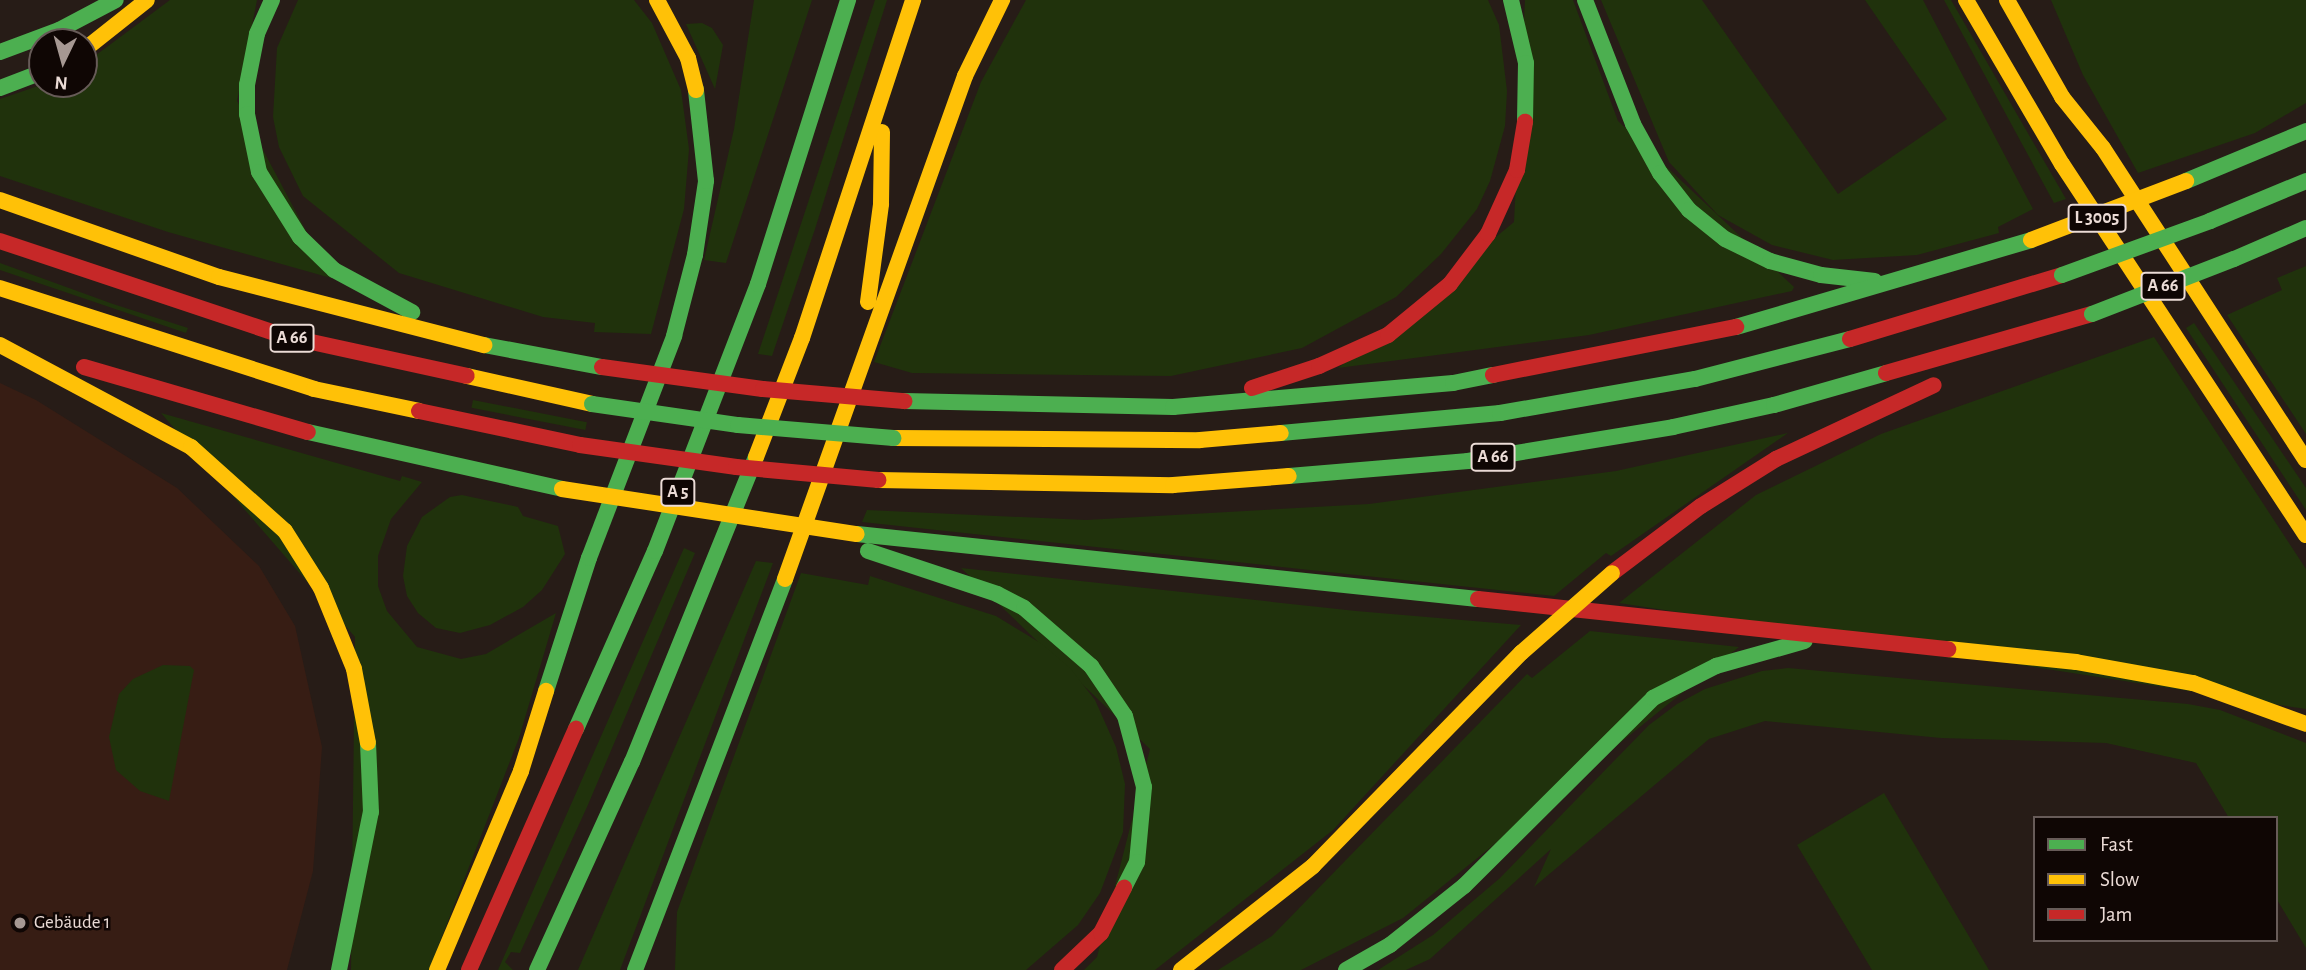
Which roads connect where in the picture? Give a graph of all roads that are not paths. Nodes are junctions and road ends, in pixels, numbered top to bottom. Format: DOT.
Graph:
graph roads {
  1 [pos="116,0"];
  2 [pos="147,0"];
  3 [pos="272,0"];
  4 [pos="657,0"];
  5 [pos="848,0"];
  6 [pos="914,0"];
  7 [pos="1002,0"];
  8 [pos="1511,0"];
  9 [pos="1585,0"];
  10 [pos="1966,0"];
  11 [pos="2007,0"];
  12 [pos="98,39"];
  13 [pos="0,52"];
  14 [pos="28,77"];
  15 [pos="0,88"];
  16 [pos="2078,89"];
  17 [pos="883,95"];
  18 [pos="2305,131"];
  19 [pos="2103,148"];
  20 [pos="2306,181"];
  21 [pos="0,201"];
  22 [pos="2306,228"];
  23 [pos="0,241"];
  24 [pos="1898,282"];
  25 [pos="0,288"];
  26 [pos="2092,314"];
  27 [pos="0,338"];
  28 [pos="477,344"];
  29 [pos="0,345"];
  30 [pos="861,360"];
  31 [pos="1993,361"];
  32 [pos="1947,380"];
  33 [pos="1173,407"];
  34 [pos="2306,460"];
  35 [pos="2306,535"];
  36 [pos="855,540"];
  37 [pos="1823,636"];
  38 [pos="2306,724"];
  39 [pos="671,882"];
  40 [pos="663,946"];
  41 [pos="340,970"];
  42 [pos="437,970"];
  43 [pos="469,970"];
  44 [pos="537,970"];
  45 [pos="635,970"];
  46 [pos="1062,970"];
  47 [pos="1181,970"];
  48 [pos="1346,970"];
  1 -- 13 [label="highway"];
  2 -- 12 [label="highway"];
  3 -- 28 [label="highway"];
  4 -- 42 [label="highway"];
  5 -- 43 [label="highway, A 5"];
  6 -- 17 [label="highway"];
  7 -- 30 [label="highway"];
  8 -- 33 [label="highway"];
  9 -- 24 [label="highway"];
  10 -- 35 [label="highway, L 3005"];
  11 -- 19 [label="highway, L 3005"];
  14 -- 15 [label="highway"];
  16 -- 19 [label="highway"];
  17 -- 30 [label="highway"];
  17 -- 44 [label="highway"];
  18 -- 24 [label="highway, bridge"];
  19 -- 34 [label="highway, L 3005"];
  20 -- 23 [label="highway, A 66, bridge"];
  21 -- 28 [label="highway"];
  22 -- 26 [label="highway, A 66, bridge"];
  24 -- 33 [label="highway"];
  25 -- 26 [label="highway, A 66, bridge"];
  26 -- 31 [label="highway"];
  27 -- 36 [label="highway, bridge"];
  28 -- 33 [label="highway, bridge"];
  29 -- 41 [label="highway"];
  30 -- 39 [label="highway"];
  32 -- 47 [label="highway, bridge"];
  36 -- 37 [label="highway"];
  36 -- 46 [label="highway"];
  37 -- 38 [label="highway"];
  37 -- 48 [label="highway"];
  39 -- 40 [label="highway"];
  39 -- 45 [label="highway"];
}
